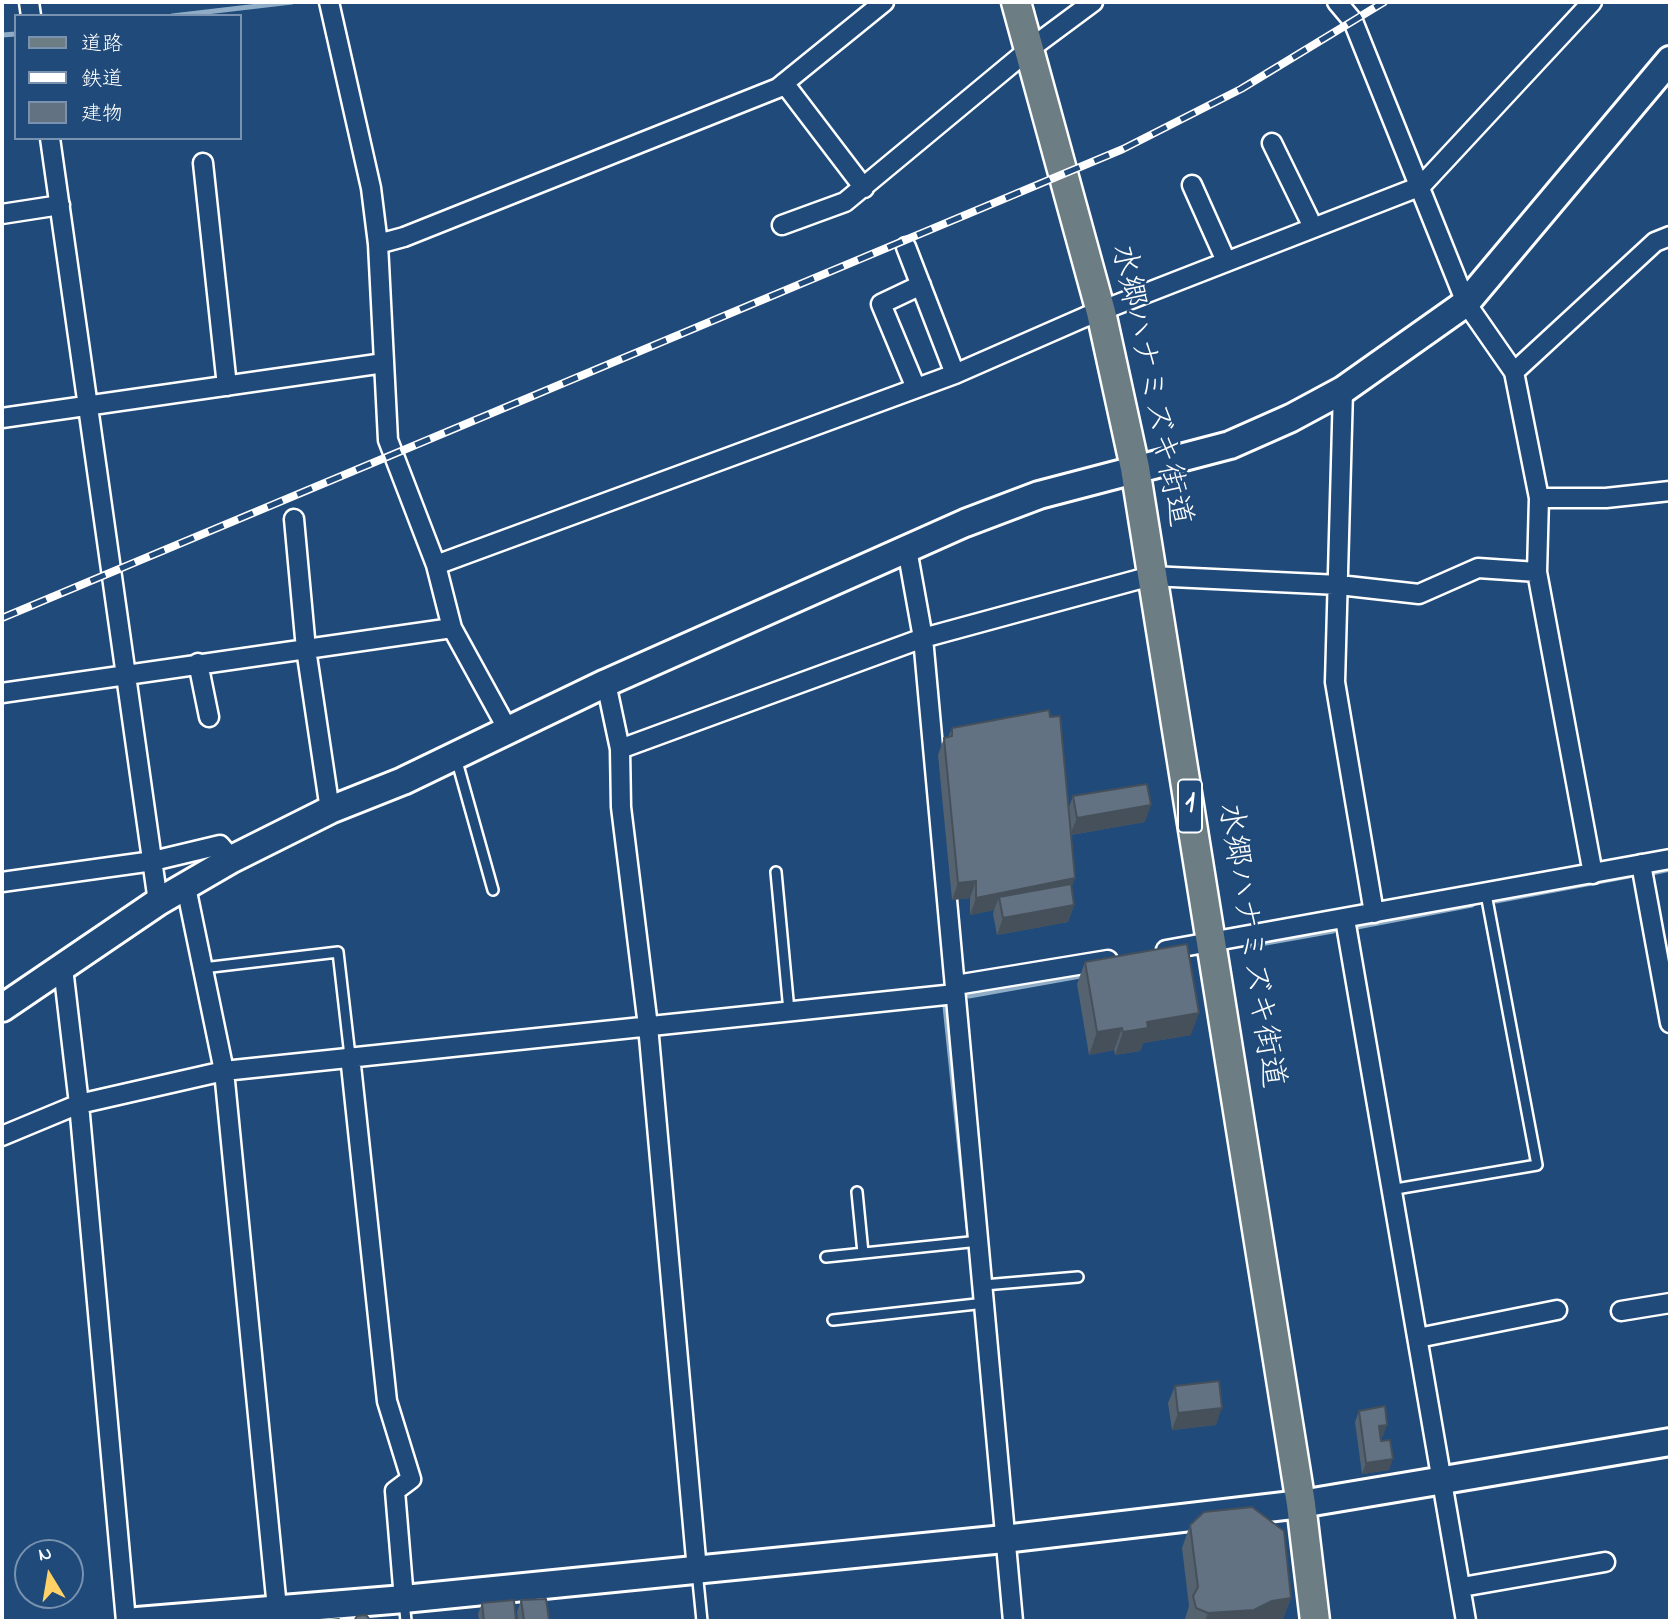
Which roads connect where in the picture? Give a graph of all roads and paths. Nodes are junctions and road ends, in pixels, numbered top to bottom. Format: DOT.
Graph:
graph roads {
  1 [pos="884,2"];
  2 [pos="1016,2"];
  3 [pos="1093,2"];
  4 [pos="1337,2"];
  5 [pos="1592,2"];
  6 [pos="330,7"];
  7 [pos="1027,51"];
  8 [pos="1670,60"];
  9 [pos="784,83"];
  10 [pos="50,140"];
  11 [pos="1272,143"];
  12 [pos="203,163"];
  13 [pos="1192,185"];
  14 [pos="1421,186"];
  15 [pos="864,188"];
  16 [pos="60,205"];
  17 [pos="2,214"];
  18 [pos="782,225"];
  19 [pos="1313,228"];
  20 [pos="1670,236"];
  21 [pos="378,244"];
  22 [pos="906,247"];
  23 [pos="1226,261"];
  24 [pos="921,285"];
  25 [pos="1466,303"];
  26 [pos="1101,312"];
  27 [pos="384,363"];
  28 [pos="1514,372"];
  29 [pos="955,374"];
  30 [pos="227,386"];
  31 [pos="916,388"];
  32 [pos="1343,390"];
  33 [pos="88,406"];
  34 [pos="2,418"];
  35 [pos="1135,468"];
  36 [pos="1670,491"];
  37 [pos="1539,498"];
  38 [pos="294,519"];
  39 [pos="907,549"];
  40 [pos="436,565"];
  41 [pos="1537,572"];
  42 [pos="1151,576"];
  43 [pos="1339,585"];
  44 [pos="452,628"];
  45 [pos="923,638"];
  46 [pos="306,649"];
  47 [pos="198,663"];
  48 [pos="126,674"];
  49 [pos="606,683"];
  50 [pos="2,693"];
  51 [pos="209,717"];
  52 [pos="508,730"];
  53 [pos="620,749"];
  54 [pos="456,757"];
  55 [pos="330,810"];
  56 [pos="232,859"];
  57 [pos="1670,859"];
  58 [pos="153,861"];
  59 [pos="1641,864"];
  60 [pos="776,872"];
  61 [pos="1592,874"];
  62 [pos="2,882"];
  63 [pos="186,887"];
  64 [pos="494,890"];
  65 [pos="1486,894"];
  66 [pos="158,902"];
  67 [pos="1374,914"];
  68 [pos="1345,919"];
  69 [pos="1213,941"];
  70 [pos="63,968"];
  71 [pos="203,968"];
  72 [pos="956,990"];
  73 [pos="2,1008"];
  74 [pos="789,1011"];
  75 [pos="1670,1023"];
  76 [pos="648,1026"];
  77 [pos="350,1056"];
  78 [pos="224,1071"];
  79 [pos="79,1104"];
  80 [pos="2,1136"];
  81 [pos="1390,1190"];
  82 [pos="856,1192"];
  83 [pos="979,1241"];
  84 [pos="863,1254"];
  85 [pos="826,1257"];
  86 [pos="1077,1277"];
  87 [pos="984,1285"];
  88 [pos="985,1303"];
  89 [pos="1670,1303"];
  90 [pos="1557,1310"];
  91 [pos="1621,1311"];
  92 [pos="833,1320"];
  93 [pos="1419,1338"];
  94 [pos="1670,1442"];
  95 [pos="1444,1480"];
  96 [pos="1301,1504"];
  97 [pos="1004,1539"];
  98 [pos="1605,1562"];
  99 [pos="697,1570"];
  100 [pos="1462,1587"];
  101 [pos="405,1610"];
  102 [pos="278,1615"];
  103 [pos="126,1621"];
  104 [pos="137,1621"];
  105 [pos="702,1621"];
  106 [pos="1013,1621"];
  107 [pos="1315,1621"];
  108 [pos="1466,1621"];
  1 -- 9 [label="street"];
  2 -- 7 [label="main road, 水郷ハナミズキ街道 / 1"];
  3 -- 7 [label="street"];
  4 -- 14 [label="street"];
  5 -- 14 [label="street"];
  6 -- 21 [label="street"];
  7 -- 15 [label="street"];
  7 -- 26 [label="main road, 水郷ハナミズキ街道 / 1"];
  8 -- 25 [label="street"];
  9 -- 15 [label="street"];
  9 -- 21 [label="street"];
  10 -- 16 [label="street"];
  11 -- 19 [label="street"];
  12 -- 30 [label="street"];
  13 -- 23 [label="street"];
  14 -- 19 [label="street"];
  14 -- 25 [label="street"];
  15 -- 18 [label="street"];
  16 -- 17 [label="street"];
  16 -- 33 [label="street"];
  19 -- 23 [label="street"];
  20 -- 28 [label="street"];
  21 -- 27 [label="street"];
  22 -- 24 [label="street"];
  23 -- 26 [label="street"];
  24 -- 29 [label="street"];
  24 -- 31 [label="street"];
  25 -- 28 [label="street"];
  25 -- 32 [label="street"];
  26 -- 29 [label="street"];
  26 -- 35 [label="main road, 水郷ハナミズキ街道 / 1"];
  27 -- 30 [label="street"];
  27 -- 40 [label="street"];
  28 -- 37 [label="street"];
  29 -- 31 [label="street"];
  30 -- 33 [label="street"];
  31 -- 40 [label="street"];
  32 -- 35 [label="street"];
  32 -- 43 [label="street"];
  33 -- 34 [label="street"];
  33 -- 48 [label="street"];
  35 -- 39 [label="street"];
  35 -- 42 [label="main road, 水郷ハナミズキ街道 / 1"];
  36 -- 37 [label="street"];
  37 -- 41 [label="street"];
  38 -- 46 [label="street"];
  39 -- 45 [label="street"];
  39 -- 49 [label="street"];
  40 -- 44 [label="street"];
  41 -- 43 [label="street"];
  41 -- 61 [label="street"];
  42 -- 43 [label="street"];
  42 -- 45 [label="street"];
  42 -- 69 [label="main road, 水郷ハナミズキ街道 / 1"];
  43 -- 67 [label="street"];
  44 -- 46 [label="street"];
  44 -- 52 [label="street"];
  45 -- 53 [label="street"];
  45 -- 72 [label="street"];
  46 -- 47 [label="street"];
  46 -- 55 [label="street"];
  47 -- 48 [label="street"];
  47 -- 51 [label="street"];
  48 -- 50 [label="street"];
  48 -- 58 [label="street"];
  49 -- 52 [label="street"];
  49 -- 53 [label="street"];
  52 -- 54 [label="street"];
  53 -- 76 [label="street"];
  54 -- 55 [label="street"];
  54 -- 64 [label="lane"];
  55 -- 56 [label="street"];
  56 -- 58 [label="street"];
  56 -- 63 [label="street"];
  57 -- 59 [label="street"];
  58 -- 62 [label="street"];
  58 -- 66 [label="street"];
  59 -- 61 [label="street"];
  59 -- 75 [label="street"];
  60 -- 74 [label="lane"];
  61 -- 65 [label="street"];
  63 -- 66 [label="street"];
  63 -- 71 [label="street"];
  65 -- 67 [label="street"];
  65 -- 81 [label="lane"];
  66 -- 70 [label="street"];
  67 -- 68 [label="street"];
  68 -- 69 [label="street"];
  68 -- 81 [label="street"];
  69 -- 72 [label="street"];
  69 -- 96 [label="main road, 水郷ハナミズキ街道 / 1"];
  70 -- 73 [label="street"];
  70 -- 79 [label="street"];
  71 -- 77 [label="lane"];
  71 -- 78 [label="street"];
  72 -- 74 [label="street"];
  72 -- 83 [label="street"];
  74 -- 76 [label="street"];
  76 -- 77 [label="street"];
  76 -- 99 [label="street"];
  77 -- 78 [label="street"];
  77 -- 101 [label="street"];
  78 -- 79 [label="street"];
  78 -- 102 [label="street"];
  79 -- 80 [label="street"];
  79 -- 103 [label="street"];
  81 -- 93 [label="street"];
  82 -- 84 [label="lane"];
  83 -- 84 [label="lane"];
  83 -- 87 [label="street"];
  84 -- 85 [label="lane"];
  86 -- 87 [label="lane"];
  87 -- 88 [label="street"];
  88 -- 92 [label="lane"];
  88 -- 97 [label="street"];
  89 -- 91 [label="street"];
  90 -- 93 [label="street"];
  93 -- 95 [label="street"];
  94 -- 95 [label="street"];
  95 -- 96 [label="street"];
  95 -- 100 [label="street"];
  96 -- 97 [label="street"];
  96 -- 107 [label="main road, 水郷ハナミズキ街道 / 1"];
  97 -- 99 [label="street"];
  97 -- 106 [label="street"];
  98 -- 100 [label="street"];
  99 -- 101 [label="street"];
  99 -- 105 [label="lane"];
  100 -- 108 [label="street"];
  101 -- 102 [label="street"];
  102 -- 104 [label="street"];
}
